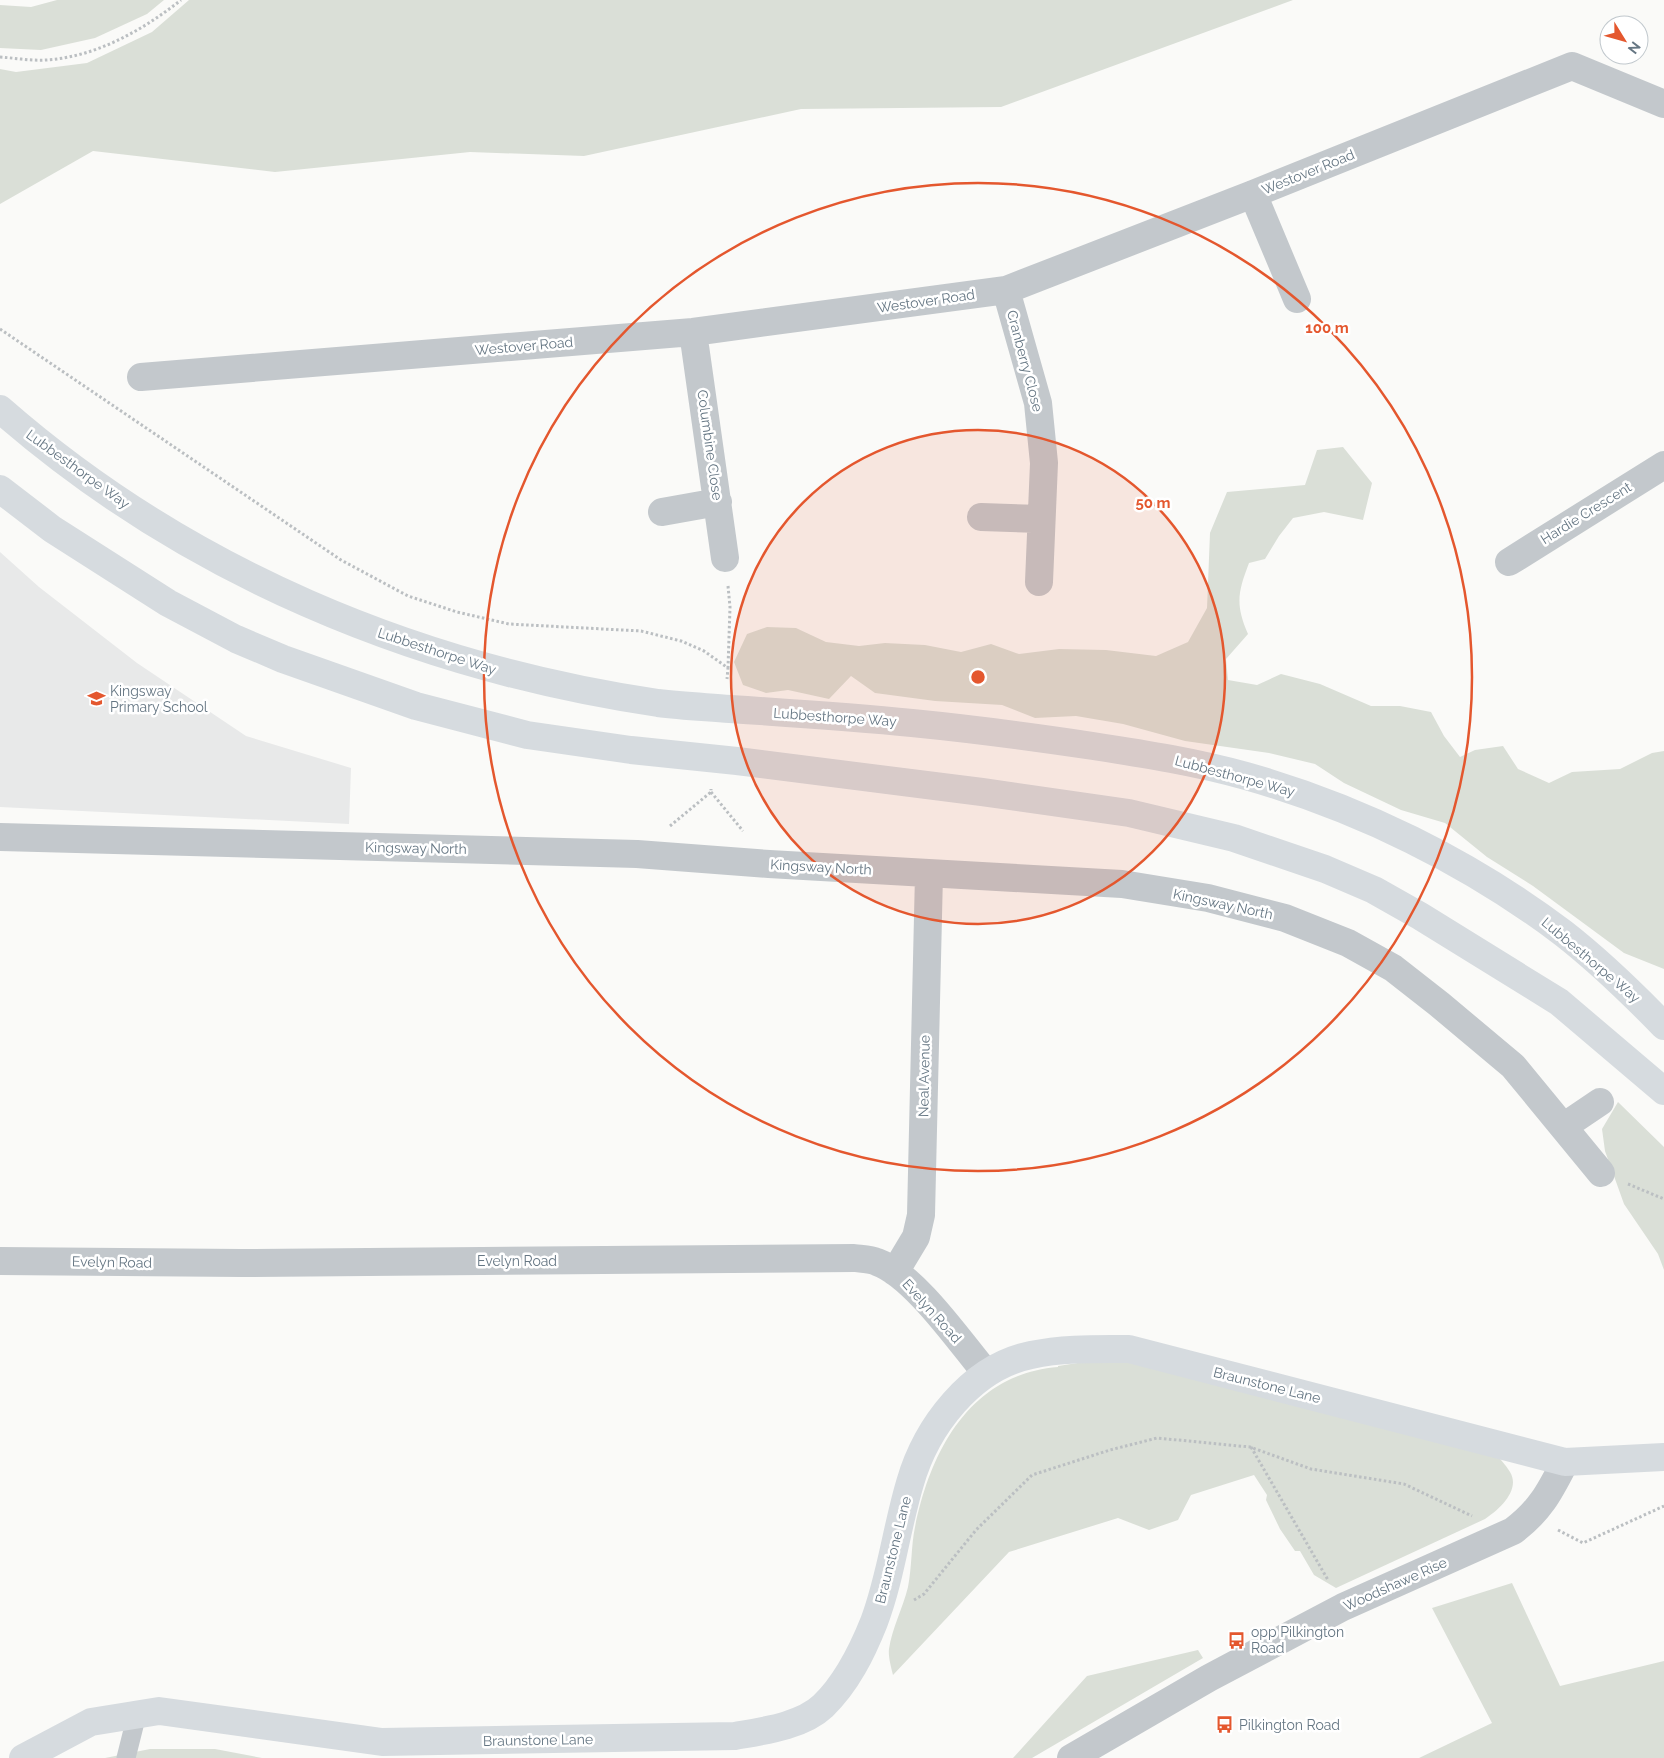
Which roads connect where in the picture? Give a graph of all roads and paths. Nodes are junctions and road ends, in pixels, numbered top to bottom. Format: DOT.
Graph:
graph roads {
  1 [pos="181,0"];
  2 [pos="0,57"];
  3 [pos="1664,104"];
  4 [pos="1253,194"];
  5 [pos="1006,290"];
  6 [pos="1297,299"];
  7 [pos="0,329"];
  8 [pos="693,332"];
  9 [pos="141,377"];
  10 [pos="0,409"];
  11 [pos="1664,465"];
  12 [pos="0,490"];
  13 [pos="718,502"];
  14 [pos="662,512"];
  15 [pos="981,518"];
  16 [pos="1042,519"];
  17 [pos="725,558"];
  18 [pos="1509,562"];
  19 [pos="1039,582"];
  20 [pos="728,668"];
  21 [pos="728,673"];
  22 [pos="0,837"];
  23 [pos="636,854"];
  24 [pos="770,864"];
  25 [pos="929,874"];
  26 [pos="1664,1026"];
  27 [pos="1664,1092"];
  28 [pos="1600,1102"];
  29 [pos="1563,1127"];
  30 [pos="1601,1173"];
  31 [pos="1664,1199"];
  32 [pos="0,1261"];
  33 [pos="895,1272"];
  34 [pos="986,1373"];
  35 [pos="1250,1447"];
  36 [pos="1664,1456"];
  37 [pos="1565,1462"];
  38 [pos="1664,1506"];
  39 [pos="1532,1517"];
  40 [pos="1487,1543"];
  41 [pos="1343,1607"];
  42 [pos="871,1630"];
  43 [pos="137,1714"];
  44 [pos="1081,1755"];
  45 [pos="23,1758"];
  46 [pos="126,1758"];
  1 -- 2 [label="path"];
  3 -- 4 [label="street, Westover Road"];
  4 -- 5 [label="street, Westover Road"];
  4 -- 6 [label="street"];
  5 -- 8 [label="street, Westover Road"];
  5 -- 16 [label="street, Cranberry Close"];
  7 -- 20 [label="path"];
  8 -- 9 [label="street, Westover Road"];
  8 -- 13 [label="street, Columbine Close"];
  10 -- 26 [label="main road, Lubbesthorpe Way"];
  11 -- 18 [label="street, Hardie Crescent"];
  12 -- 27 [label="main road"];
  13 -- 14 [label="street"];
  13 -- 17 [label="street, Columbine Close"];
  15 -- 16 [label="street"];
  16 -- 19 [label="street, Cranberry Close"];
  17 -- 20 [label="path"];
  20 -- 21 [label="path"];
  22 -- 23 [label="street, Kingsway North"];
  23 -- 24 [label="street, Kingsway North"];
  23 -- 24 [label="path"];
  24 -- 25 [label="street, Kingsway North"];
  25 -- 29 [label="street, Kingsway North"];
  25 -- 33 [label="street, Neal Avenue"];
  28 -- 29 [label="street"];
  29 -- 30 [label="street, Kingsway North"];
  30 -- 31 [label="path"];
  32 -- 33 [label="street, Evelyn Road"];
  33 -- 34 [label="street, Evelyn Road"];
  34 -- 37 [label="main road, Braunstone Lane"];
  34 -- 42 [label="main road, Braunstone Lane"];
  35 -- 40 [label="path"];
  35 -- 41 [label="path"];
  35 -- 42 [label="path"];
  36 -- 37 [label="main road, Braunstone Lane"];
  37 -- 39 [label="street, Woodshawe Rise"];
  38 -- 39 [label="path"];
  39 -- 40 [label="street, Woodshawe Rise"];
  40 -- 41 [label="street, Woodshawe Rise"];
  41 -- 44 [label="street, Woodshawe Rise"];
  42 -- 43 [label="main road, Braunstone Lane"];
  43 -- 45 [label="main road, Braunstone Lane"];
  43 -- 46 [label="lane"];
}
